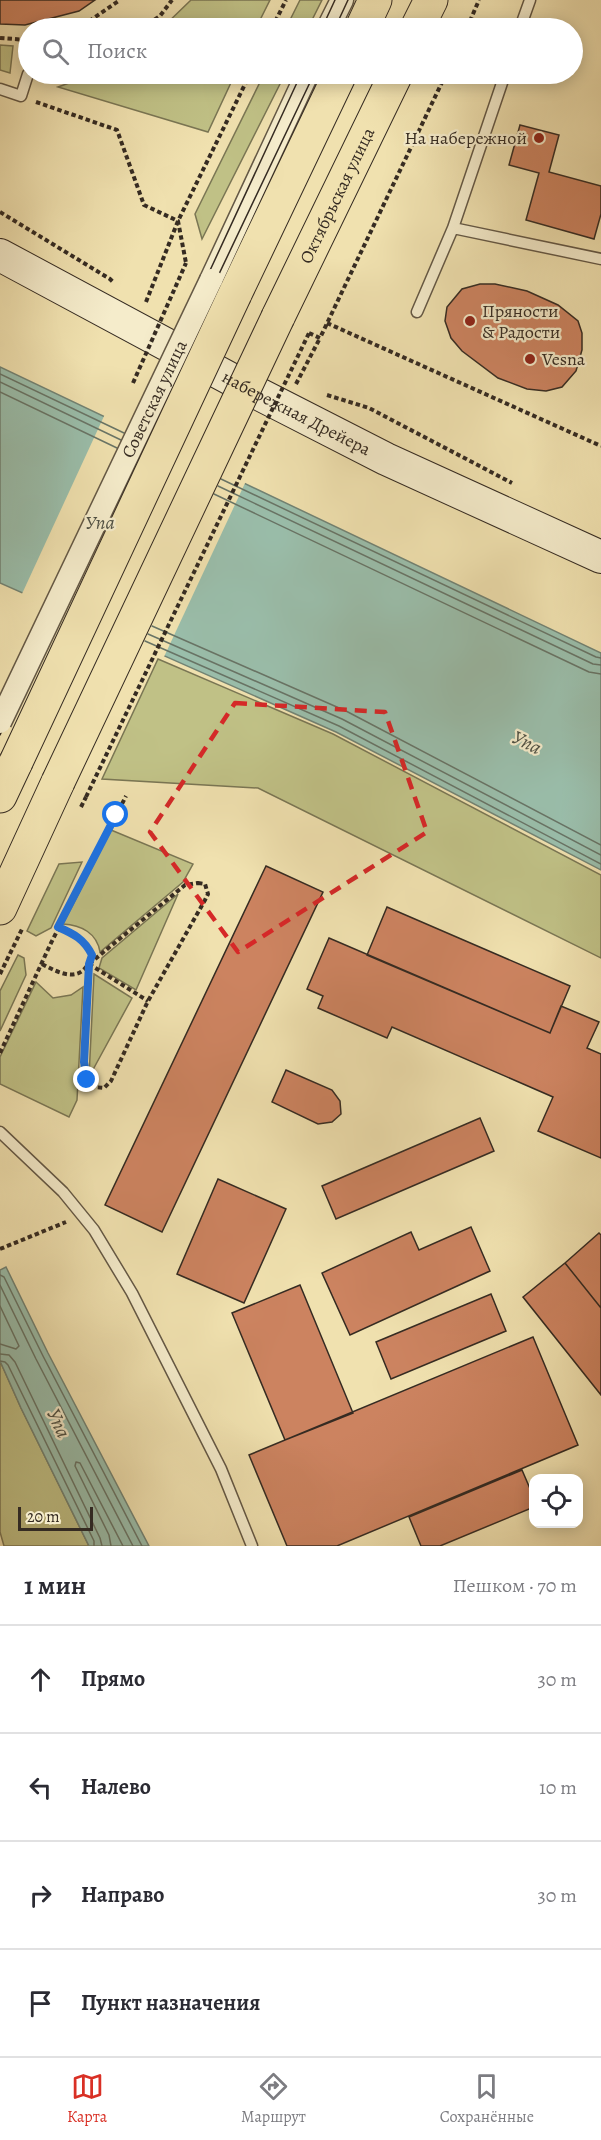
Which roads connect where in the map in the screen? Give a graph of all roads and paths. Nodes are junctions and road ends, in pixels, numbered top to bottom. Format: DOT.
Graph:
graph roads {
  1 [pos="120,0"];
  2 [pos="172,0"];
  3 [pos="286,0"];
  4 [pos="342,0"];
  5 [pos="375,0"];
  6 [pos="431,0"];
  7 [pos="478,0"];
  8 [pos="530,0"];
  9 [pos="94,18"];
  10 [pos="157,18"];
  11 [pos="277,18"];
  12 [pos="333,18"];
  13 [pos="367,18"];
  14 [pos="422,18"];
  15 [pos="471,18"];
  16 [pos="524,18"];
  17 [pos="0,38"];
  18 [pos="18,39"];
  19 [pos="25,84"];
  20 [pos="245,84"];
  21 [pos="304,84"];
  22 [pos="335,84"];
  23 [pos="391,84"];
  24 [pos="441,84"];
  25 [pos="502,84"];
  26 [pos="0,89"];
  27 [pos="21,96"];
  28 [pos="0,212"];
  29 [pos="178,221"];
  30 [pos="453,228"];
  31 [pos="0,255"];
  32 [pos="601,259"];
  33 [pos="186,263"];
  34 [pos="223,287"];
  35 [pos="118,288"];
  36 [pos="145,305"];
  37 [pos="417,312"];
  38 [pos="327,323"];
  39 [pos="320,338"];
  40 [pos="306,388"];
  41 [pos="317,392"];
  42 [pos="601,446"];
  43 [pos="518,486"];
  44 [pos="601,557"];
  45 [pos="0,722"];
  46 [pos="72,789"];
  47 [pos="0,796"];
  48 [pos="126,796"];
  49 [pos="0,909"];
  50 [pos="58,927"];
  51 [pos="42,964"];
  52 [pos="89,964"];
  53 [pos="148,1001"];
  54 [pos="0,1053"];
  55 [pos="0,1132"];
  56 [pos="82,1216"];
  57 [pos="0,1249"];
  58 [pos="252,1546"];
  1 -- 9 [label="path"];
  2 -- 10 [label="path"];
  3 -- 11 [label="path"];
  4 -- 12 [label="street"];
  5 -- 13 [label="main road"];
  6 -- 14 [label="main road"];
  7 -- 15 [label="path"];
  8 -- 16 [label="lane"];
  17 -- 18 [label="path"];
  19 -- 27 [label="lane"];
  20 -- 29 [label="path"];
  21 -- 34 [label="street, Советская улица"];
  22 -- 34 [label="main road"];
  23 -- 46 [label="main road, Октябрьская улица, bridge"];
  24 -- 38 [label="path"];
  25 -- 30 [label="lane"];
  26 -- 27 [label="lane"];
  27 -- 29 [label="path"];
  28 -- 35 [label="path"];
  29 -- 33 [label="path"];
  29 -- 36 [label="path"];
  30 -- 32 [label="lane"];
  30 -- 37 [label="lane"];
  31 -- 44 [label="main road, набережная Дрейера"];
  34 -- 45 [label="street, Советская улица, bridge"];
  34 -- 47 [label="main road, Советская улица, bridge"];
  38 -- 39 [label="path"];
  38 -- 42 [label="path"];
  39 -- 40 [label="path"];
  39 -- 46 [label="path, bridge"];
  41 -- 43 [label="path"];
  46 -- 49 [label="main road"];
  48 -- 50 [label="path"];
  50 -- 51 [label="path"];
  50 -- 52 [label="path"];
  51 -- 52 [label="path"];
  51 -- 54 [label="path"];
  52 -- 53 [label="path"];
  52 -- 53 [label="path"];
  52 -- 53 [label="path"];
  55 -- 56 [label="lane"];
  56 -- 57 [label="path"];
  56 -- 58 [label="lane"];
}
